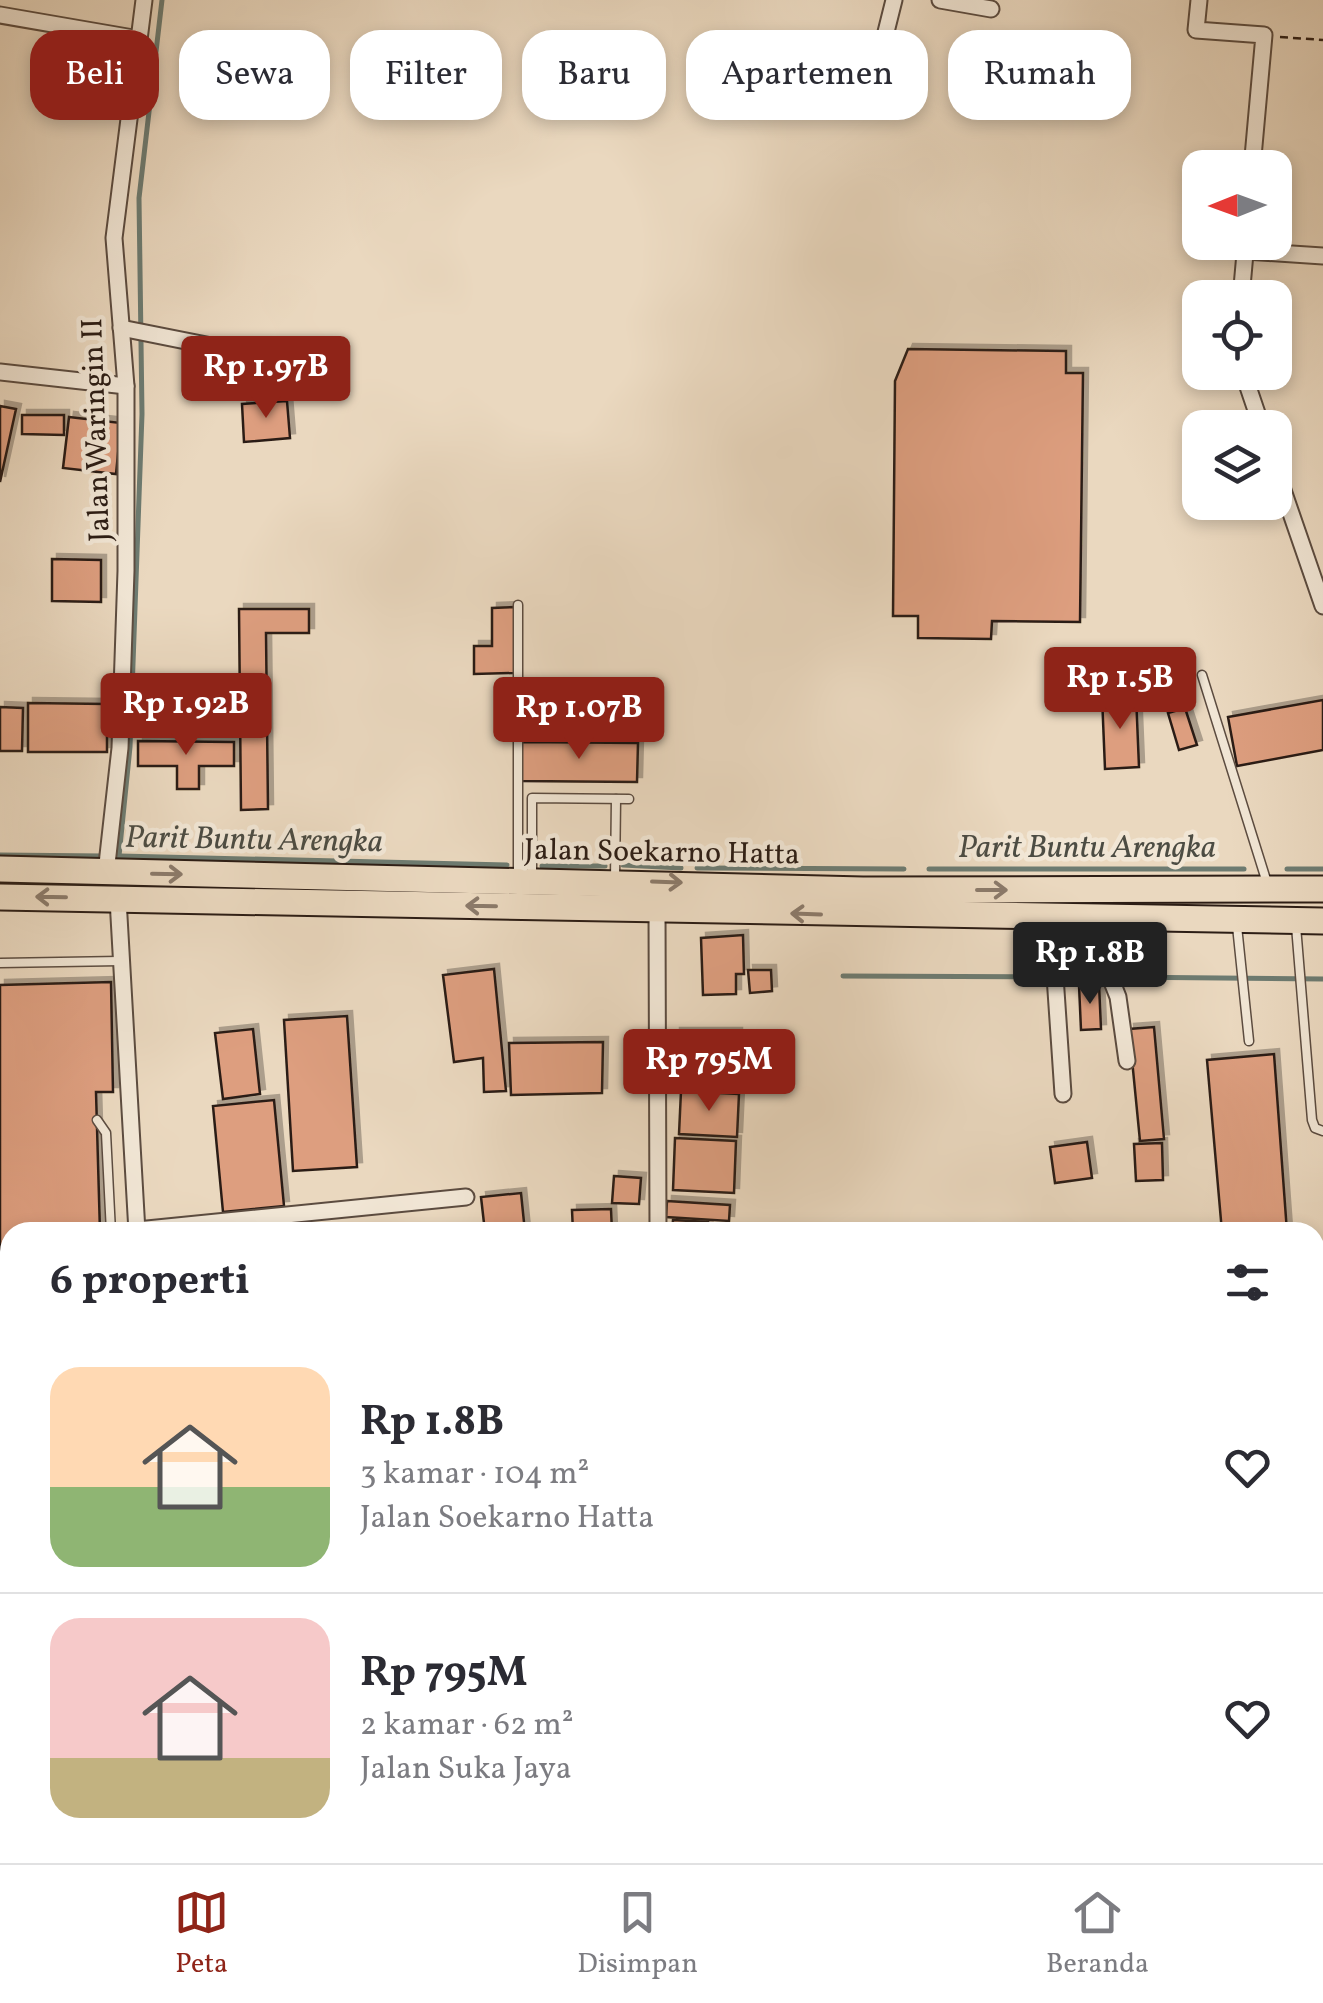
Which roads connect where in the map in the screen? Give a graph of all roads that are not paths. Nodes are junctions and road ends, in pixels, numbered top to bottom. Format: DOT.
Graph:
graph roads {
  1 [pos="894,0"];
  2 [pos="940,0"];
  3 [pos="1199,0"];
  4 [pos="991,9"];
  5 [pos="0,15"];
  6 [pos="83,30"];
  7 [pos="886,30"];
  8 [pos="129,120"];
  9 [pos="1254,150"];
  10 [pos="1292,252"];
  11 [pos="1323,256"];
  12 [pos="134,332"];
  13 [pos="282,360"];
  14 [pos="0,372"];
  15 [pos="126,386"];
  16 [pos="1292,516"];
  17 [pos="518,605"];
  18 [pos="1323,606"];
  19 [pos="1202,675"];
  20 [pos="616,799"];
  21 [pos="629,799"];
  22 [pos="0,869"];
  23 [pos="106,870"];
  24 [pos="525,880"];
  25 [pos="615,881"];
  26 [pos="1270,890"];
  27 [pos="1323,890"];
  28 [pos="0,897"];
  29 [pos="118,898"];
  30 [pos="863,903"];
  31 [pos="658,910"];
  32 [pos="1051,917"];
  33 [pos="1102,920"];
  34 [pos="1237,920"];
  35 [pos="1296,921"];
  36 [pos="1323,921"];
  37 [pos="120,961"];
  38 [pos="0,963"];
  39 [pos="1249,1041"];
  40 [pos="1127,1061"];
  41 [pos="1064,1094"];
  42 [pos="97,1120"];
  43 [pos="1323,1130"];
  44 [pos="466,1198"];
  45 [pos="110,1222"];
  46 [pos="136,1222"];
  47 [pos="227,1222"];
  48 [pos="658,1222"];
  1 -- 7 [label="street"];
  2 -- 4 [label="street"];
  3 -- 9 [label="street"];
  5 -- 6 [label="street"];
  8 -- 12 [label="street, Jalan Waringin II"];
  10 -- 11 [label="street"];
  12 -- 13 [label="street"];
  12 -- 15 [label="street, Jalan Waringin II"];
  14 -- 15 [label="street"];
  15 -- 23 [label="street, Jalan Waringin II"];
  16 -- 18 [label="street"];
  17 -- 24 [label="lane"];
  19 -- 26 [label="lane"];
  20 -- 21 [label="lane"];
  20 -- 24 [label="lane"];
  20 -- 25 [label="lane"];
  22 -- 23 [label="main road, Jalan Soekarno Hatta"];
  23 -- 24 [label="main road, Jalan Soekarno Hatta, one-way"];
  24 -- 25 [label="main road, Jalan Soekarno Hatta"];
  25 -- 30 [label="main road, Jalan Soekarno Hatta, one-way"];
  26 -- 27 [label="main road, Jalan Soekarno Hatta"];
  30 -- 26 [label="main road, Jalan Soekarno Hatta, one-way"];
  29 -- 28 [label="main road, Jalan Soekarno Hatta, one-way"];
  31 -- 29 [label="main road, Jalan Soekarno Hatta, one-way"];
  29 -- 37 [label="street"];
  30 -- 31 [label="main road, Jalan Soekarno Hatta, one-way"];
  30 -- 32 [label="main road, Jalan Soekarno Hatta"];
  31 -- 48 [label="street"];
  32 -- 33 [label="main road, Jalan Soekarno Hatta"];
  32 -- 41 [label="street"];
  33 -- 34 [label="main road, Jalan Soekarno Hatta"];
  33 -- 40 [label="street"];
  34 -- 35 [label="main road, Jalan Soekarno Hatta"];
  34 -- 39 [label="lane"];
  35 -- 36 [label="main road, Jalan Soekarno Hatta"];
  35 -- 43 [label="lane"];
  37 -- 38 [label="lane"];
  37 -- 46 [label="street"];
  42 -- 45 [label="lane"];
  44 -- 47 [label="street"];
}
